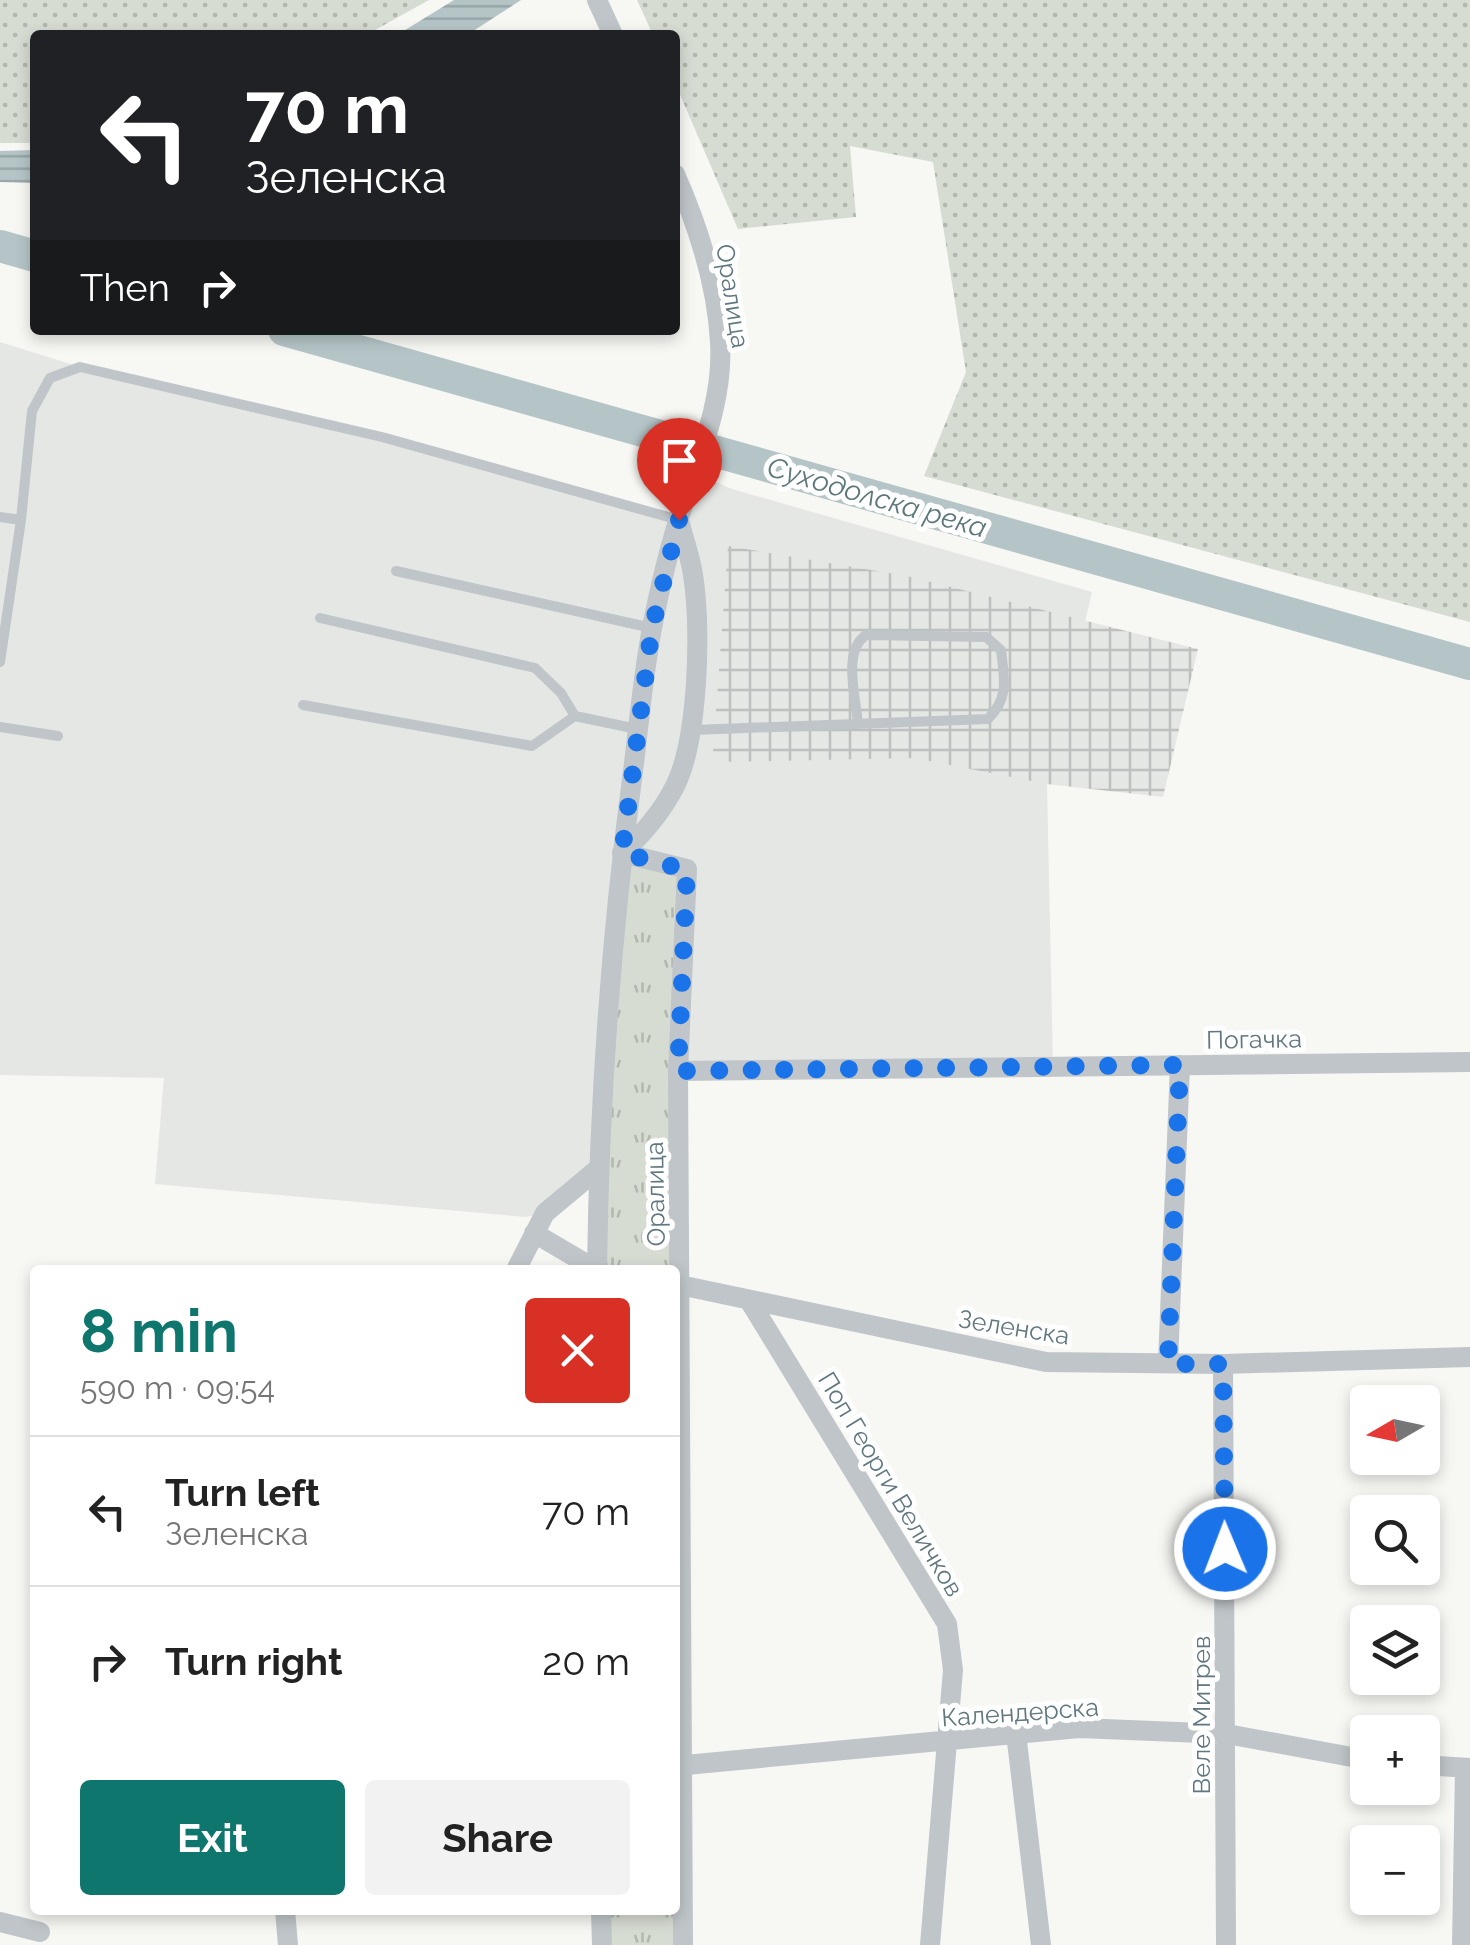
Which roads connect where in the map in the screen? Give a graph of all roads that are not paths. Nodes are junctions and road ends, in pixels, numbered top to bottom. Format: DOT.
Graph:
graph roads {
  1 [pos="597,0"];
  2 [pos="610,30"];
  3 [pos="680,186"];
  4 [pos="0,517"];
  5 [pos="22,520"];
  6 [pos="679,520"];
  7 [pos="396,571"];
  8 [pos="320,618"];
  9 [pos="652,628"];
  10 [pos="0,662"];
  11 [pos="303,705"];
  12 [pos="575,716"];
  13 [pos="858,724"];
  14 [pos="0,727"];
  15 [pos="638,730"];
  16 [pos="694,730"];
  17 [pos="58,736"];
  18 [pos="622,853"];
  19 [pos="1470,1062"];
  20 [pos="1180,1065"];
  21 [pos="678,1071"];
  22 [pos="598,1168"];
  23 [pos="534,1233"];
  24 [pos="518,1265"];
  25 [pos="588,1265"];
  26 [pos="597,1265"];
  27 [pos="678,1265"];
  28 [pos="680,1284"];
  29 [pos="749,1300"];
  30 [pos="1470,1357"];
  31 [pos="1168,1364"];
  32 [pos="1223,1364"];
  33 [pos="1016,1733"];
  34 [pos="1227,1734"];
  35 [pos="946,1742"];
  36 [pos="1350,1757"];
  37 [pos="680,1766"];
  38 [pos="1440,1766"];
  39 [pos="1468,1768"];
  40 [pos="680,1811"];
  41 [pos="285,1915"];
  42 [pos="601,1915"];
  43 [pos="0,1922"];
  44 [pos="39,1938"];
  45 [pos="288,1945"];
  46 [pos="602,1945"];
  47 [pos="683,1945"];
  48 [pos="930,1945"];
  49 [pos="1040,1945"];
  50 [pos="1226,1945"];
  51 [pos="1462,1945"];
  1 -- 2 [label="street"];
  3 -- 6 [label="street, Оралица"];
  4 -- 5 [label="lane"];
  5 -- 6 [label="lane"];
  5 -- 10 [label="lane"];
  6 -- 9 [label="street"];
  6 -- 16 [label="street"];
  7 -- 9 [label="lane"];
  8 -- 12 [label="lane"];
  9 -- 15 [label="street"];
  11 -- 12 [label="lane"];
  12 -- 15 [label="lane"];
  13 -- 13 [label="lane"];
  13 -- 16 [label="lane"];
  14 -- 17 [label="lane"];
  15 -- 18 [label="street"];
  16 -- 18 [label="street"];
  18 -- 21 [label="street, Оралица"];
  18 -- 22 [label="street"];
  19 -- 20 [label="street, Погачка"];
  20 -- 21 [label="street, Погачка"];
  20 -- 31 [label="street"];
  21 -- 27 [label="street, Оралица"];
  22 -- 23 [label="street"];
  22 -- 26 [label="street"];
  23 -- 24 [label="street"];
  23 -- 25 [label="street"];
  28 -- 29 [label="street, Зеленска"];
  29 -- 31 [label="street, Зеленска"];
  29 -- 35 [label="street, Поп Георги Величков"];
  30 -- 32 [label="street, Зеленска"];
  31 -- 32 [label="street, Зеленска"];
  32 -- 34 [label="street, Веле Митрев"];
  33 -- 34 [label="street, Календерска"];
  33 -- 35 [label="street, Календерска"];
  33 -- 49 [label="street"];
  34 -- 36 [label="street, Календерска"];
  34 -- 50 [label="street, Веле Митрев"];
  35 -- 37 [label="street, Календерска"];
  35 -- 48 [label="street, Поп Георги Величков"];
  38 -- 39 [label="street"];
  39 -- 51 [label="street"];
  40 -- 47 [label="street, Оралица"];
  41 -- 45 [label="street"];
  42 -- 46 [label="street"];
  43 -- 44 [label="street"];
}
